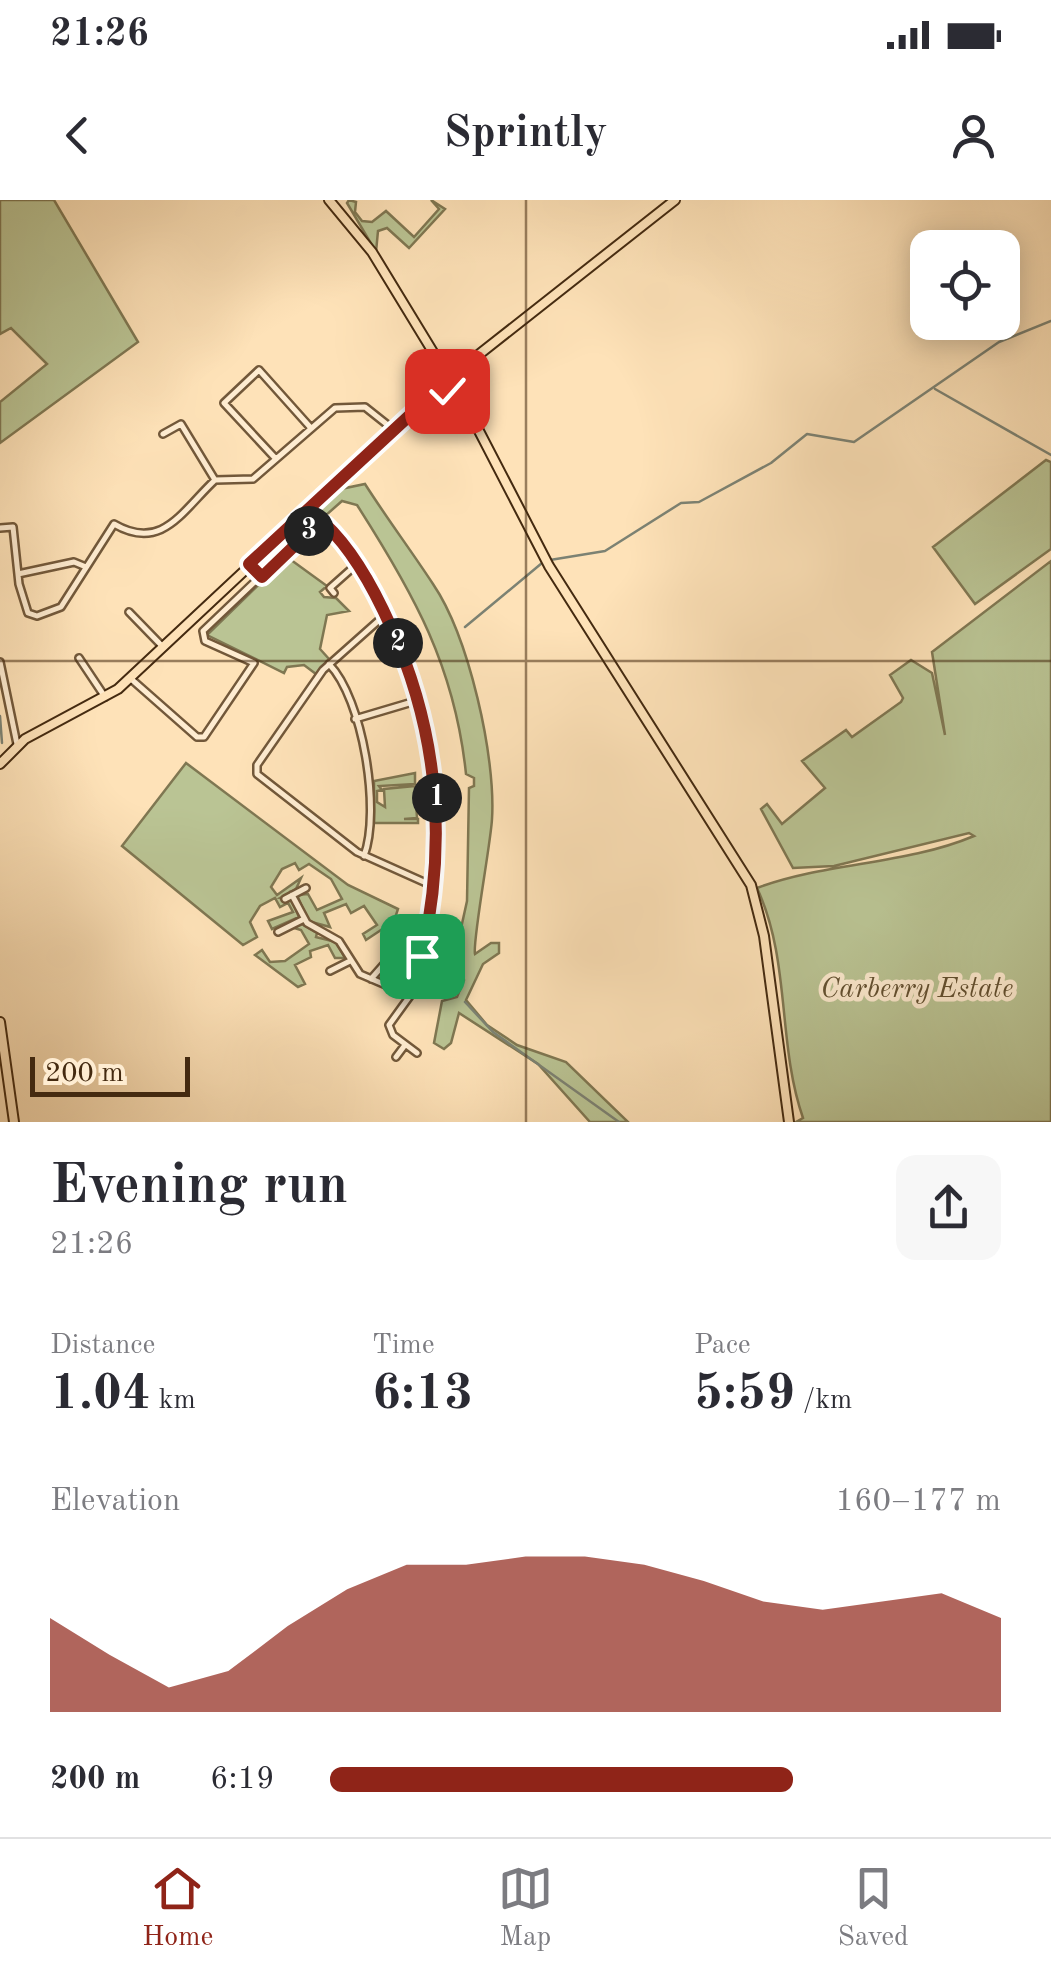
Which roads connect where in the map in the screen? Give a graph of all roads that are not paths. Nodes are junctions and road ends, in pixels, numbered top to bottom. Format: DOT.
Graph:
graph roads {
  1 [pos="329,200"];
  2 [pos="675,200"];
  3 [pos="435,356"];
  4 [pos="477,356"];
  5 [pos="450,366"];
  6 [pos="438,379"];
  7 [pos="462,380"];
  8 [pos="448,391"];
  9 [pos="464,402"];
  10 [pos="422,404"];
  11 [pos="310,426"];
  12 [pos="394,430"];
  13 [pos="163,434"];
  14 [pos="276,459"];
  15 [pos="215,480"];
  16 [pos="0,528"];
  17 [pos="249,564"];
  18 [pos="356,564"];
  19 [pos="86,567"];
  20 [pos="18,574"];
  21 [pos="262,577"];
  22 [pos="334,593"];
  23 [pos="129,612"];
  24 [pos="386,614"];
  25 [pos="162,646"];
  26 [pos="78,658"];
  27 [pos="0,662"];
  28 [pos="329,664"];
  29 [pos="130,678"];
  30 [pos="105,697"];
  31 [pos="419,700"];
  32 [pos="354,720"];
  33 [pos="202,738"];
  34 [pos="17,744"];
  35 [pos="203,746"];
  36 [pos="0,764"];
  37 [pos="364,856"];
  38 [pos="434,886"];
  39 [pos="306,888"];
  40 [pos="304,919"];
  41 [pos="278,932"];
  42 [pos="351,961"];
  43 [pos="386,962"];
  44 [pos="330,971"];
  45 [pos="418,976"];
  46 [pos="371,979"];
  47 [pos="439,981"];
  48 [pos="410,995"];
  49 [pos="0,1022"];
  50 [pos="406,1045"];
  51 [pos="417,1053"];
  52 [pos="396,1057"];
  53 [pos="14,1122"];
  54 [pos="790,1122"];
  1 -- 3 [label="main road"];
  2 -- 4 [label="main road"];
  3 -- 5 [label="main road"];
  3 -- 6 [label="main road"];
  4 -- 5 [label="main road"];
  4 -- 7 [label="main road"];
  5 -- 6 [label="main road"];
  5 -- 7 [label="main road"];
  6 -- 8 [label="main road"];
  6 -- 10 [label="main road"];
  7 -- 8 [label="main road"];
  7 -- 9 [label="main road"];
  8 -- 9 [label="main road"];
  8 -- 10 [label="main road"];
  9 -- 54 [label="main road"];
  10 -- 12 [label="main road"];
  11 -- 12 [label="street"];
  11 -- 14 [label="street"];
  11 -- 14 [label="street"];
  12 -- 17 [label="main road"];
  13 -- 15 [label="street"];
  14 -- 15 [label="street"];
  15 -- 19 [label="street"];
  16 -- 20 [label="street"];
  17 -- 21 [label="street"];
  17 -- 25 [label="main road"];
  18 -- 21 [label="street"];
  18 -- 22 [label="street"];
  18 -- 24 [label="street"];
  19 -- 20 [label="street"];
  19 -- 20 [label="street"];
  21 -- 33 [label="street"];
  23 -- 25 [label="street"];
  24 -- 28 [label="street"];
  24 -- 31 [label="street"];
  25 -- 29 [label="main road"];
  26 -- 30 [label="street"];
  27 -- 34 [label="street"];
  28 -- 32 [label="street"];
  28 -- 37 [label="street"];
  29 -- 30 [label="main road"];
  29 -- 33 [label="street"];
  30 -- 34 [label="main road"];
  31 -- 32 [label="street"];
  31 -- 38 [label="street"];
  32 -- 37 [label="street"];
  33 -- 35 [label="street"];
  34 -- 36 [label="main road"];
  37 -- 38 [label="street"];
  38 -- 45 [label="street"];
  39 -- 40 [label="street"];
  40 -- 41 [label="street"];
  40 -- 42 [label="street"];
  42 -- 44 [label="street"];
  42 -- 46 [label="street"];
  43 -- 46 [label="street"];
  45 -- 47 [label="street"];
  45 -- 48 [label="street"];
  46 -- 48 [label="street"];
  48 -- 50 [label="street"];
  49 -- 53 [label="main road"];
  50 -- 51 [label="street"];
  50 -- 52 [label="street"];
}
